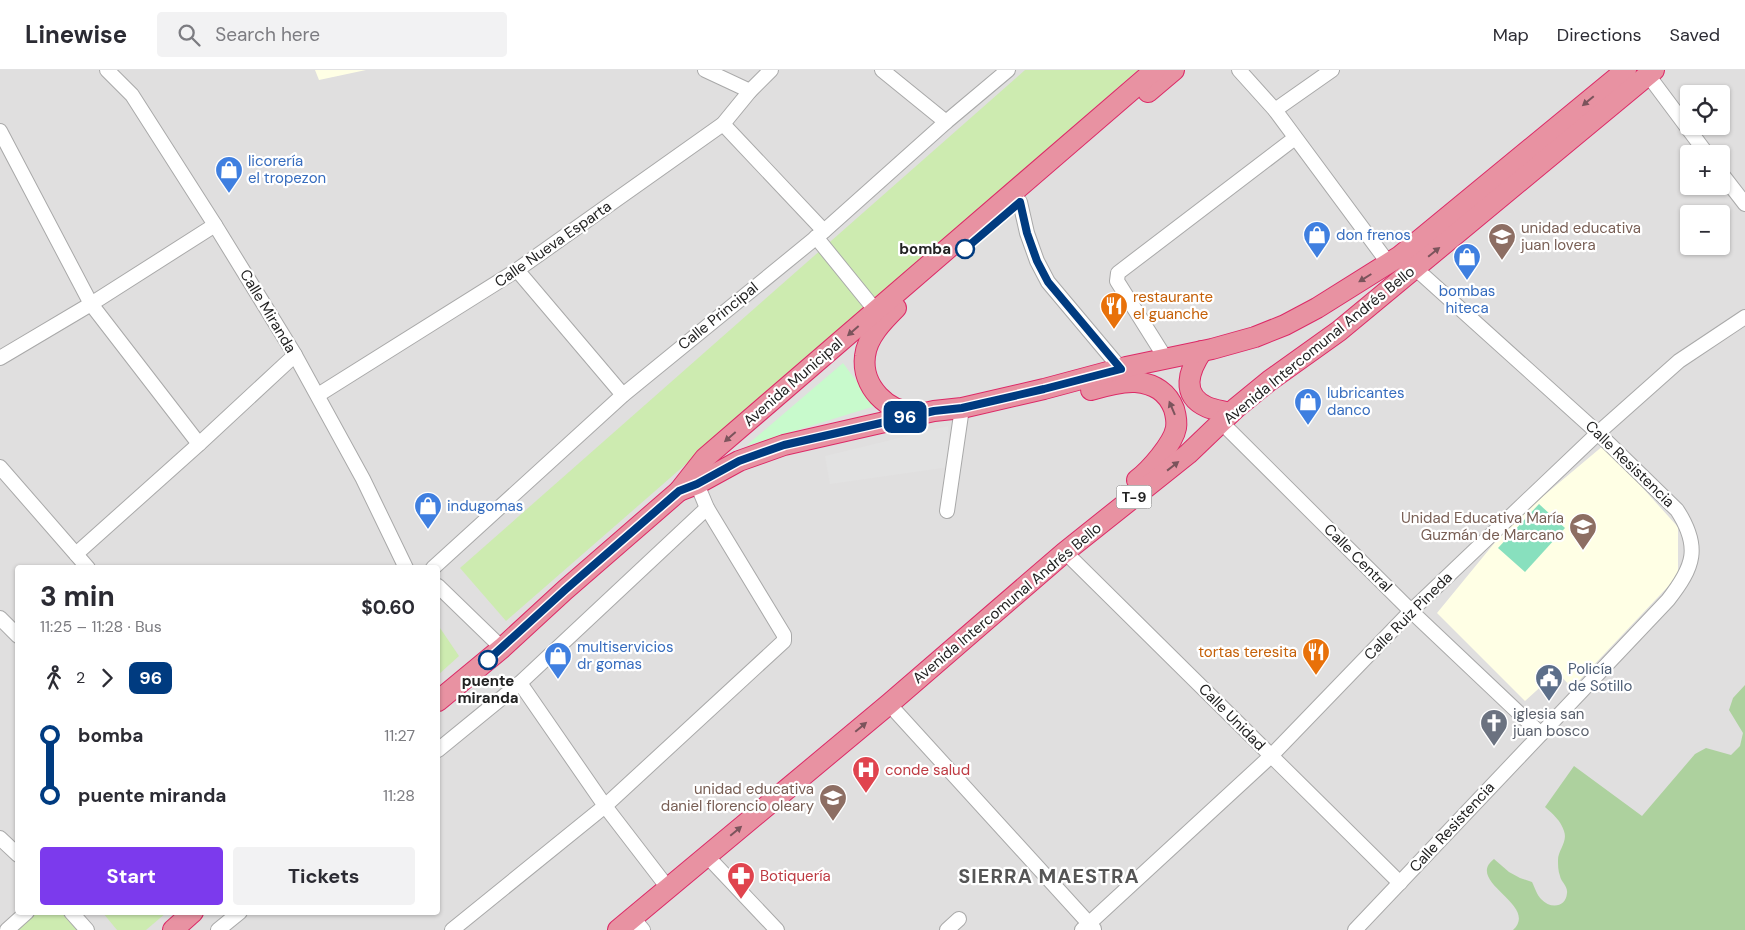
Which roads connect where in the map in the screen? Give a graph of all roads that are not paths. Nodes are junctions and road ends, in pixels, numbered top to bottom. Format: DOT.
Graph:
graph roads {
  1 [pos="107,70"];
  2 [pos="705,70"];
  3 [pos="771,70"];
  4 [pos="882,70"];
  5 [pos="1008,70"];
  6 [pos="1239,70"];
  7 [pos="1332,70"];
  8 [pos="1626,70"];
  9 [pos="1170,71"];
  10 [pos="1651,72"];
  11 [pos="750,91"];
  12 [pos="1275,110"];
  13 [pos="946,122"];
  14 [pos="723,124"];
  15 [pos="0,131"];
  16 [pos="1295,138"];
  17 [pos="1701,145"];
  18 [pos="1730,184"];
  19 [pos="1020,202"];
  20 [pos="1745,204"];
  21 [pos="215,225"];
  22 [pos="820,234"];
  23 [pos="1388,264"];
  24 [pos="1415,268"];
  25 [pos="518,270"];
  26 [pos="91,304"];
  27 [pos="876,311"];
  28 [pos="1745,317"];
  29 [pos="1202,351"];
  30 [pos="295,355"];
  31 [pos="0,358"];
  32 [pos="1166,359"];
  33 [pos="1121,369"];
  34 [pos="1044,389"];
  35 [pos="318,395"];
  36 [pos="623,395"];
  37 [pos="962,408"];
  38 [pos="934,411"];
  39 [pos="1226,418"];
  40 [pos="1598,433"];
  41 [pos="199,444"];
  42 [pos="0,467"];
  43 [pos="688,488"];
  44 [pos="707,508"];
  45 [pos="947,510"];
  46 [pos="1065,552"];
  47 [pos="76,554"];
  48 [pos="85,565"];
  49 [pos="405,565"];
  50 [pos="436,565"];
  51 [pos="440,588"];
  52 [pos="1411,611"];
  53 [pos="0,618"];
  54 [pos="15,633"];
  55 [pos="502,648"];
  56 [pos="520,683"];
  57 [pos="440,699"];
  58 [pos="889,704"];
  59 [pos="1541,734"];
  60 [pos="440,748"];
  61 [pos="1272,756"];
  62 [pos="605,806"];
  63 [pos="0,838"];
  64 [pos="15,853"];
  65 [pos="706,855"];
  66 [pos="1400,883"];
  67 [pos="668,888"];
  68 [pos="24,915"];
  69 [pos="74,915"];
  70 [pos="190,915"];
  71 [pos="236,915"];
  72 [pos="959,919"];
  73 [pos="631,926"];
  74 [pos="1089,928"];
  75 [pos="7,930"];
  76 [pos="87,930"];
  77 [pos="173,930"];
  78 [pos="218,930"];
  79 [pos="452,930"];
  80 [pos="777,930"];
  81 [pos="947,930"];
  82 [pos="1355,930"];
  1 -- 21 [label="street, Calle Miranda"];
  2 -- 11 [label="street"];
  3 -- 11 [label="street, Calle Nueva Esparta"];
  4 -- 13 [label="street"];
  5 -- 13 [label="street, Calle Principal"];
  6 -- 12 [label="street"];
  7 -- 12 [label="street"];
  8 -- 23 [label="highway, Avenida Intercomunal Andrés Bello / T-9, one-way"];
  9 -- 19 [label="highway, Avenida Municipal / T-9"];
  9 -- 27 [label="highway, Avenida Municipal / T-9"];
  10 -- 17 [label="street"];
  24 -- 10 [label="highway, Avenida Intercomunal Andrés Bello / T-9, one-way"];
  11 -- 14 [label="street, Calle Nueva Esparta"];
  12 -- 16 [label="street"];
  13 -- 22 [label="street, Calle Principal"];
  14 -- 22 [label="street"];
  14 -- 25 [label="street, Calle Nueva Esparta"];
  15 -- 26 [label="street"];
  16 -- 23 [label="street"];
  16 -- 32 [label="street"];
  18 -- 20 [label="street"];
  19 -- 33 [label="street"];
  19 -- 38 [label="highway, Avenida Municipal / T-9"];
  21 -- 26 [label="street"];
  21 -- 30 [label="street, Calle Miranda"];
  22 -- 27 [label="street"];
  22 -- 36 [label="street, Calle Principal"];
  23 -- 29 [label="highway, Avenida Intercomunal Andrés Bello / T-9, one-way"];
  24 -- 39 [label="highway, Avenida Intercomunal Andrés Bello / T-9"];
  24 -- 40 [label="street, Calle Resistencia"];
  25 -- 35 [label="street, Calle Nueva Esparta"];
  25 -- 36 [label="street"];
  26 -- 31 [label="street"];
  26 -- 41 [label="street"];
  27 -- 43 [label="highway, Avenida Municipal / T-9, one-way"];
  28 -- 40 [label="street, Calle Ruiz Pineda"];
  29 -- 32 [label="highway, Avenida Intercomunal Andrés Bello / T-9"];
  29 -- 39 [label="highway"];
  30 -- 35 [label="street, Calle Miranda"];
  30 -- 41 [label="street"];
  32 -- 33 [label="highway, Avenida Intercomunal Andrés Bello / T-9"];
  33 -- 34 [label="highway, Avenida Intercomunal Andrés Bello / T-9"];
  34 -- 37 [label="highway, Avenida Intercomunal Andrés Bello / T-9"];
  46 -- 34 [label="highway, T-9, one-way"];
  35 -- 49 [label="street, Calle Miranda"];
  36 -- 50 [label="street, Calle Principal"];
  37 -- 38 [label="highway, Avenida Intercomunal Andrés Bello / T-9"];
  37 -- 45 [label="street"];
  38 -- 43 [label="highway, Avenida Intercomunal Andrés Bello / T-9"];
  46 -- 39 [label="highway, Avenida Intercomunal Andrés Bello / T-9, one-way"];
  39 -- 52 [label="street, Calle Central"];
  40 -- 52 [label="street, Calle Ruiz Pineda"];
  40 -- 59 [label="street, Calle Resistencia"];
  41 -- 47 [label="street"];
  42 -- 47 [label="street"];
  43 -- 44 [label="street"];
  43 -- 55 [label="highway, Avenida Municipal / T-9"];
  44 -- 56 [label="street"];
  44 -- 62 [label="street"];
  46 -- 58 [label="highway, Avenida Intercomunal Andrés Bello / T-9"];
  46 -- 61 [label="street, Calle Unidad"];
  47 -- 48 [label="street"];
  51 -- 55 [label="street"];
  52 -- 59 [label="street, Calle Central"];
  52 -- 61 [label="street, Calle Ruiz Pineda"];
  53 -- 54 [label="street"];
  55 -- 57 [label="highway, Avenida Municipal / T-9"];
  56 -- 60 [label="street"];
  56 -- 62 [label="street"];
  65 -- 58 [label="highway, Avenida Intercomunal Andrés Bello / T-9, one-way"];
  58 -- 74 [label="street"];
  59 -- 66 [label="street, Calle Resistencia"];
  61 -- 66 [label="street, Calle Unidad"];
  61 -- 74 [label="street, Calle Ruiz Pineda"];
  62 -- 67 [label="street"];
  62 -- 79 [label="street"];
  63 -- 64 [label="street"];
  65 -- 67 [label="highway, Avenida Intercomunal Andrés Bello / T-9"];
  65 -- 80 [label="street"];
  66 -- 82 [label="street, Calle Resistencia"];
  67 -- 73 [label="highway, Avenida Intercomunal Andrés Bello / T-9"];
  68 -- 75 [label="street"];
  69 -- 76 [label="street"];
  70 -- 77 [label="highway"];
  71 -- 78 [label="street"];
  72 -- 81 [label="street"];
}
